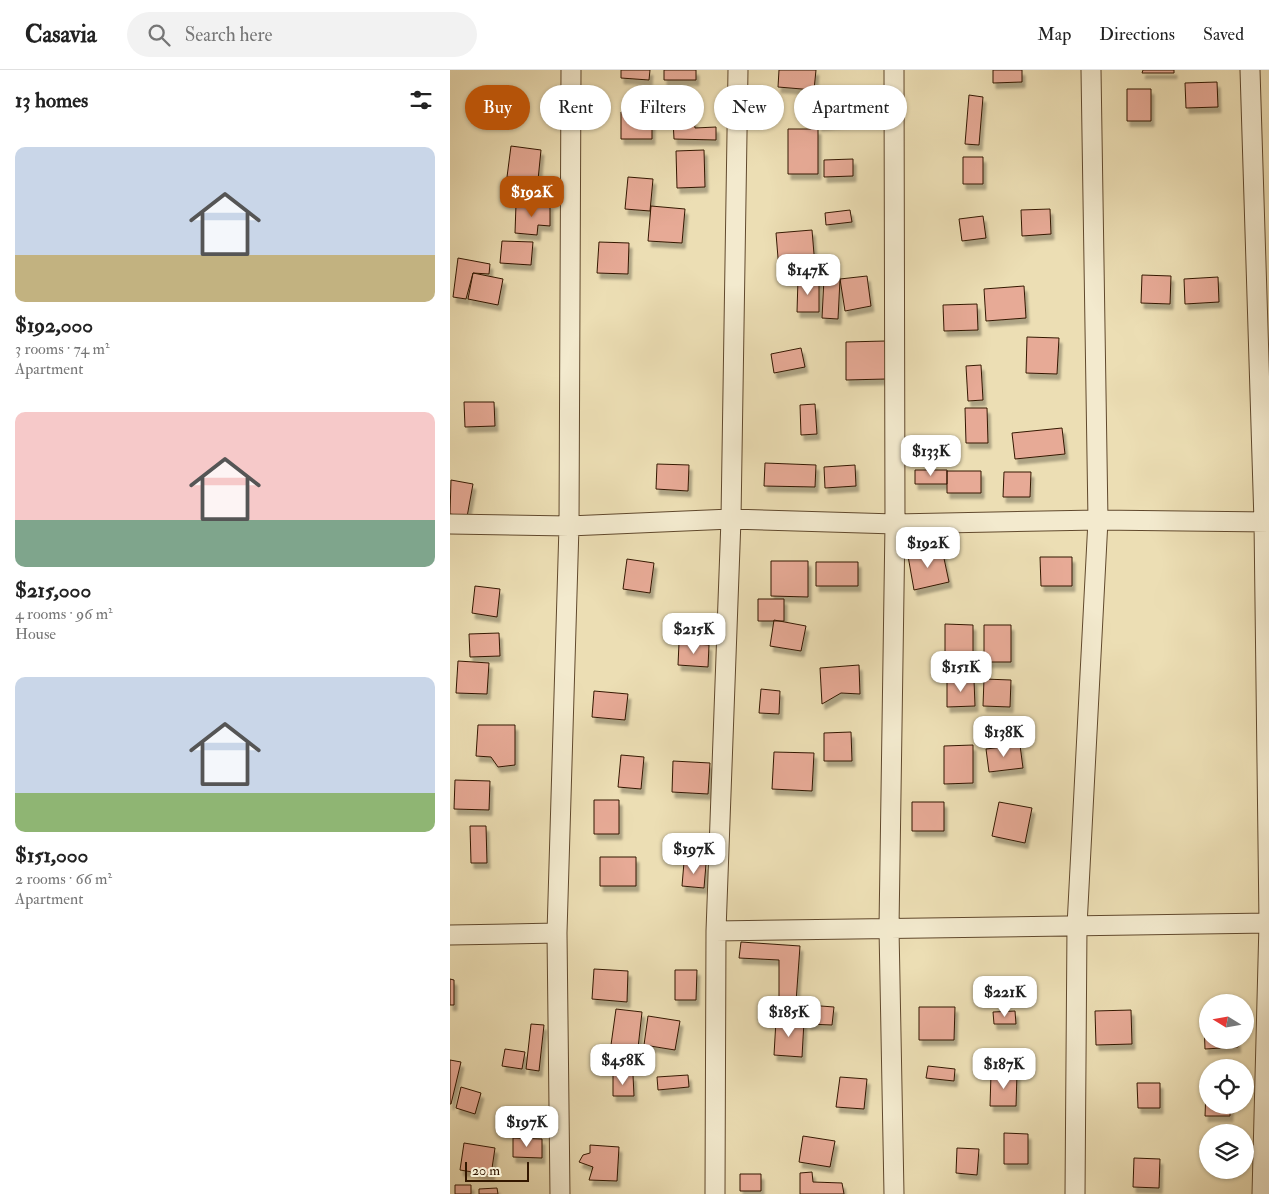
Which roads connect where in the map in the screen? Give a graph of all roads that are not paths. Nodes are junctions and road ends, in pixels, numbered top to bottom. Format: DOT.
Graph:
graph roads {
  1 [pos="571,70"];
  2 [pos="738,70"];
  3 [pos="894,70"];
  4 [pos="1091,70"];
  5 [pos="1250,70"];
  6 [pos="731,518"];
  7 [pos="1098,520"];
  8 [pos="1267,522"];
  9 [pos="450,524"];
  10 [pos="895,524"];
  11 [pos="569,526"];
  12 [pos="1269,923"];
  13 [pos="1077,926"];
  14 [pos="889,928"];
  15 [pos="716,931"];
  16 [pos="557,933"];
  17 [pos="450,935"];
  18 [pos="560,1194"];
  19 [pos="715,1194"];
  20 [pos="894,1194"];
  21 [pos="1075,1194"];
  22 [pos="1262,1194"];
  1 -- 11 [label="street"];
  2 -- 6 [label="street"];
  3 -- 10 [label="street"];
  4 -- 7 [label="street"];
  5 -- 8 [label="street"];
  6 -- 10 [label="street"];
  6 -- 11 [label="street"];
  6 -- 15 [label="street"];
  7 -- 8 [label="street"];
  7 -- 10 [label="street"];
  7 -- 13 [label="street"];
  8 -- 12 [label="street"];
  9 -- 11 [label="street"];
  10 -- 14 [label="street"];
  11 -- 16 [label="street"];
  12 -- 13 [label="street"];
  12 -- 22 [label="street"];
  13 -- 14 [label="street"];
  13 -- 21 [label="street"];
  14 -- 15 [label="street"];
  14 -- 20 [label="street"];
  15 -- 19 [label="street"];
  16 -- 17 [label="street"];
  16 -- 18 [label="street"];
}
